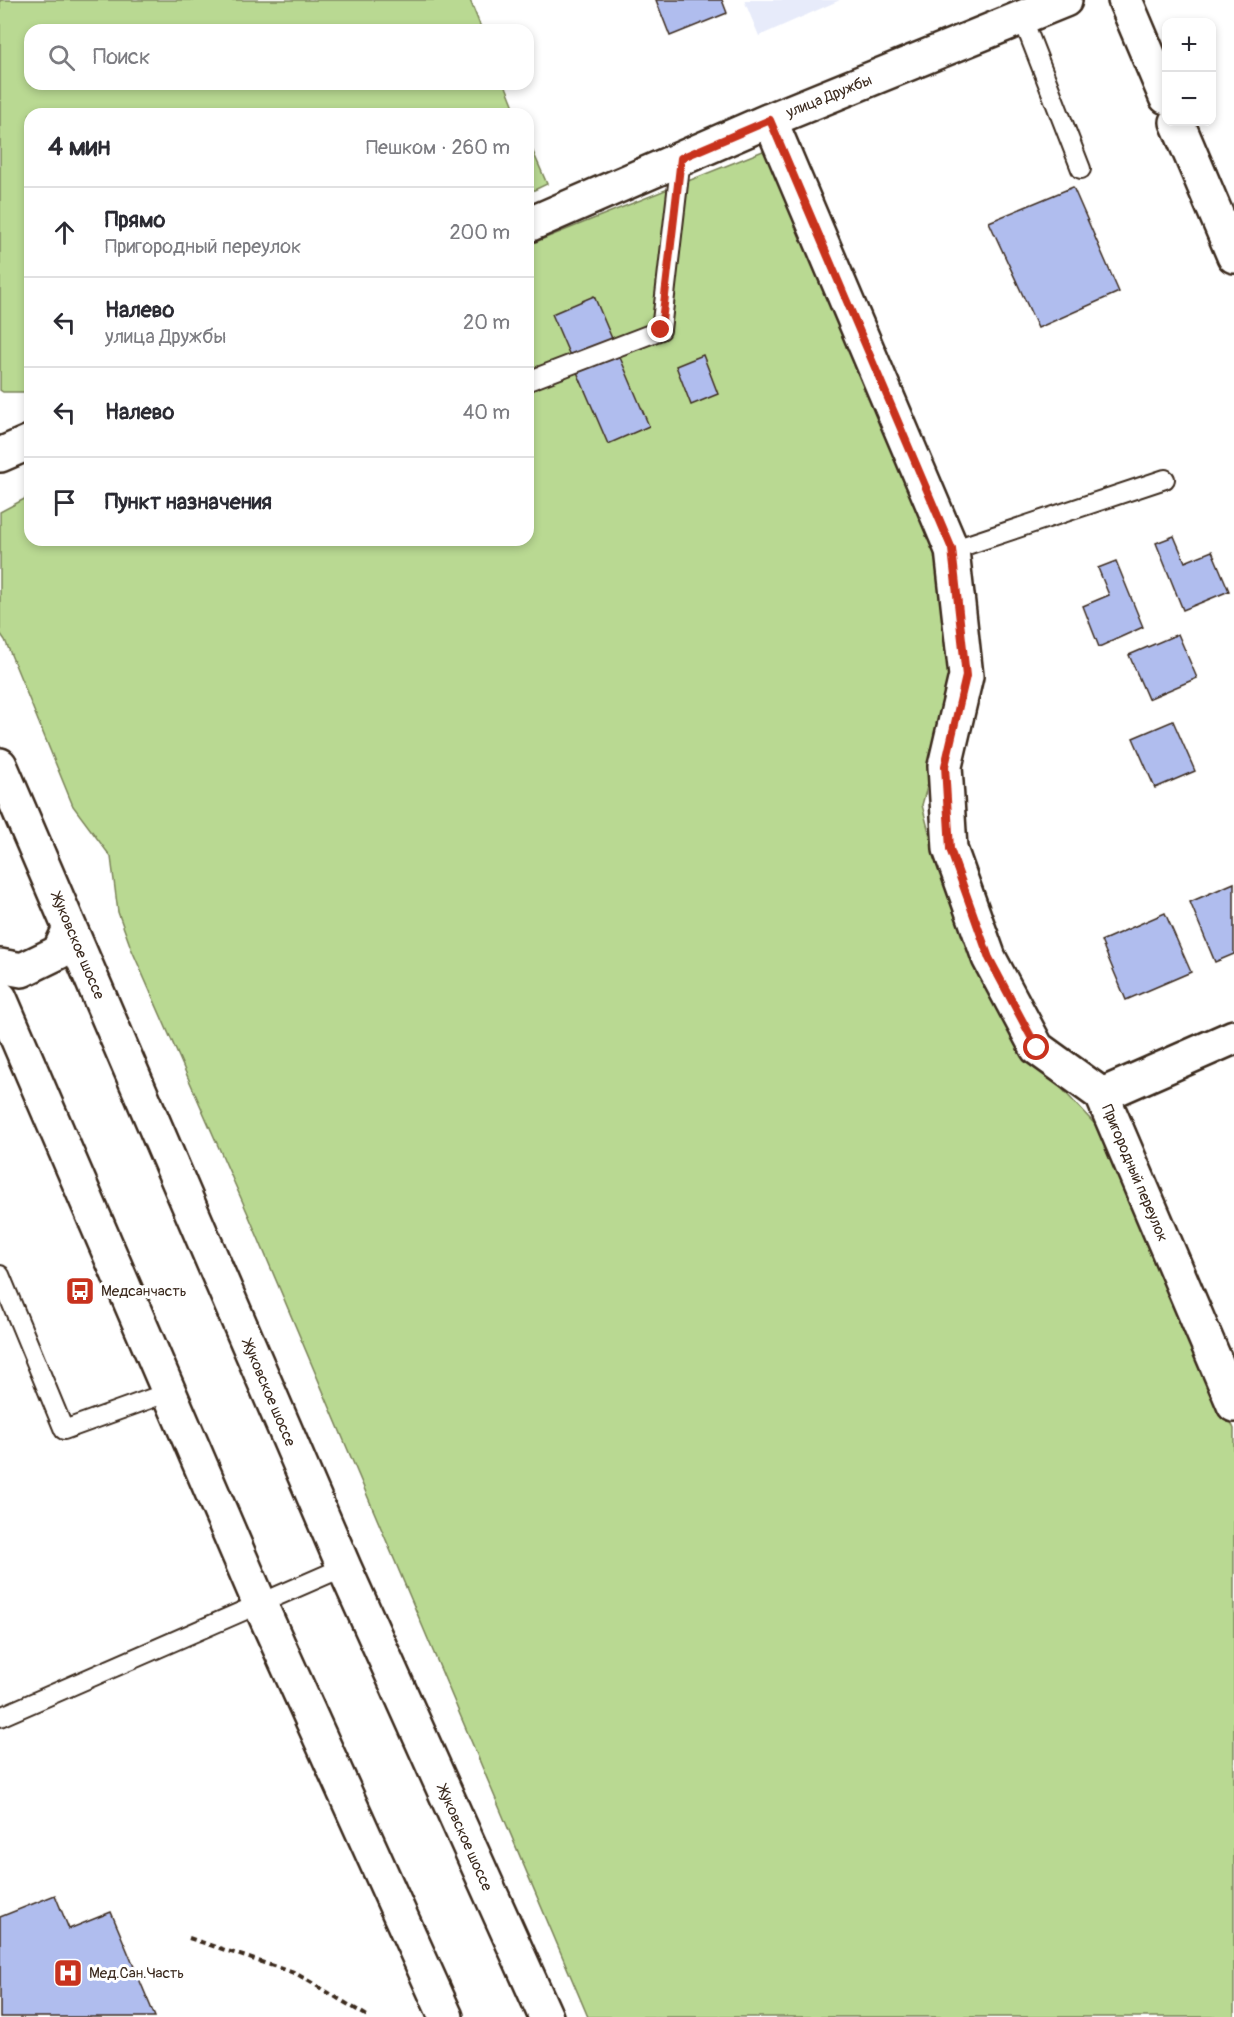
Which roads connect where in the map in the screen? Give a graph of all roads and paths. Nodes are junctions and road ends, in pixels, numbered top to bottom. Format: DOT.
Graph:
graph roads {
  1 [pos="1065,0"];
  2 [pos="1125,0"];
  3 [pos="1022,18"];
  4 [pos="1162,85"];
  5 [pos="770,120"];
  6 [pos="1179,126"];
  7 [pos="681,158"];
  8 [pos="1081,170"];
  9 [pos="534,222"];
  10 [pos="1234,256"];
  11 [pos="534,379"];
  12 [pos="24,445"];
  13 [pos="0,455"];
  14 [pos="1165,479"];
  15 [pos="952,549"];
  16 [pos="0,765"];
  17 [pos="70,928"];
  18 [pos="0,966"];
  19 [pos="0,998"];
  20 [pos="1234,1037"];
  21 [pos="1102,1095"];
  22 [pos="0,1275"];
  23 [pos="169,1392"];
  24 [pos="1234,1405"];
  25 [pos="344,1567"];
  26 [pos="260,1604"];
  27 [pos="0,1717"];
  28 [pos="189,1938"];
  29 [pos="369,2017"];
  30 [pos="446,2017"];
  31 [pos="546,2017"];
  1 -- 3 [label="main road, улица Дружбы"];
  2 -- 4 [label="main road"];
  3 -- 5 [label="main road, улица Дружбы"];
  3 -- 8 [label="lane"];
  5 -- 7 [label="main road, улица Дружбы"];
  5 -- 15 [label="main road, Пригородный переулок"];
  6 -- 10 [label="main road"];
  7 -- 9 [label="main road, улица Дружбы"];
  7 -- 11 [label="lane"];
  12 -- 13 [label="main road"];
  14 -- 15 [label="lane"];
  15 -- 21 [label="main road, Пригородный переулок"];
  16 -- 17 [label="main road, Жуковское шоссе"];
  17 -- 18 [label="main road"];
  17 -- 25 [label="main road, Жуковское шоссе"];
  19 -- 23 [label="main road"];
  20 -- 21 [label="main road"];
  21 -- 24 [label="main road, Пригородный переулок"];
  22 -- 23 [label="lane"];
  23 -- 26 [label="main road"];
  25 -- 26 [label="lane"];
  25 -- 31 [label="main road, Жуковское шоссе"];
  26 -- 27 [label="lane"];
  26 -- 30 [label="main road"];
  28 -- 29 [label="path"];
}
